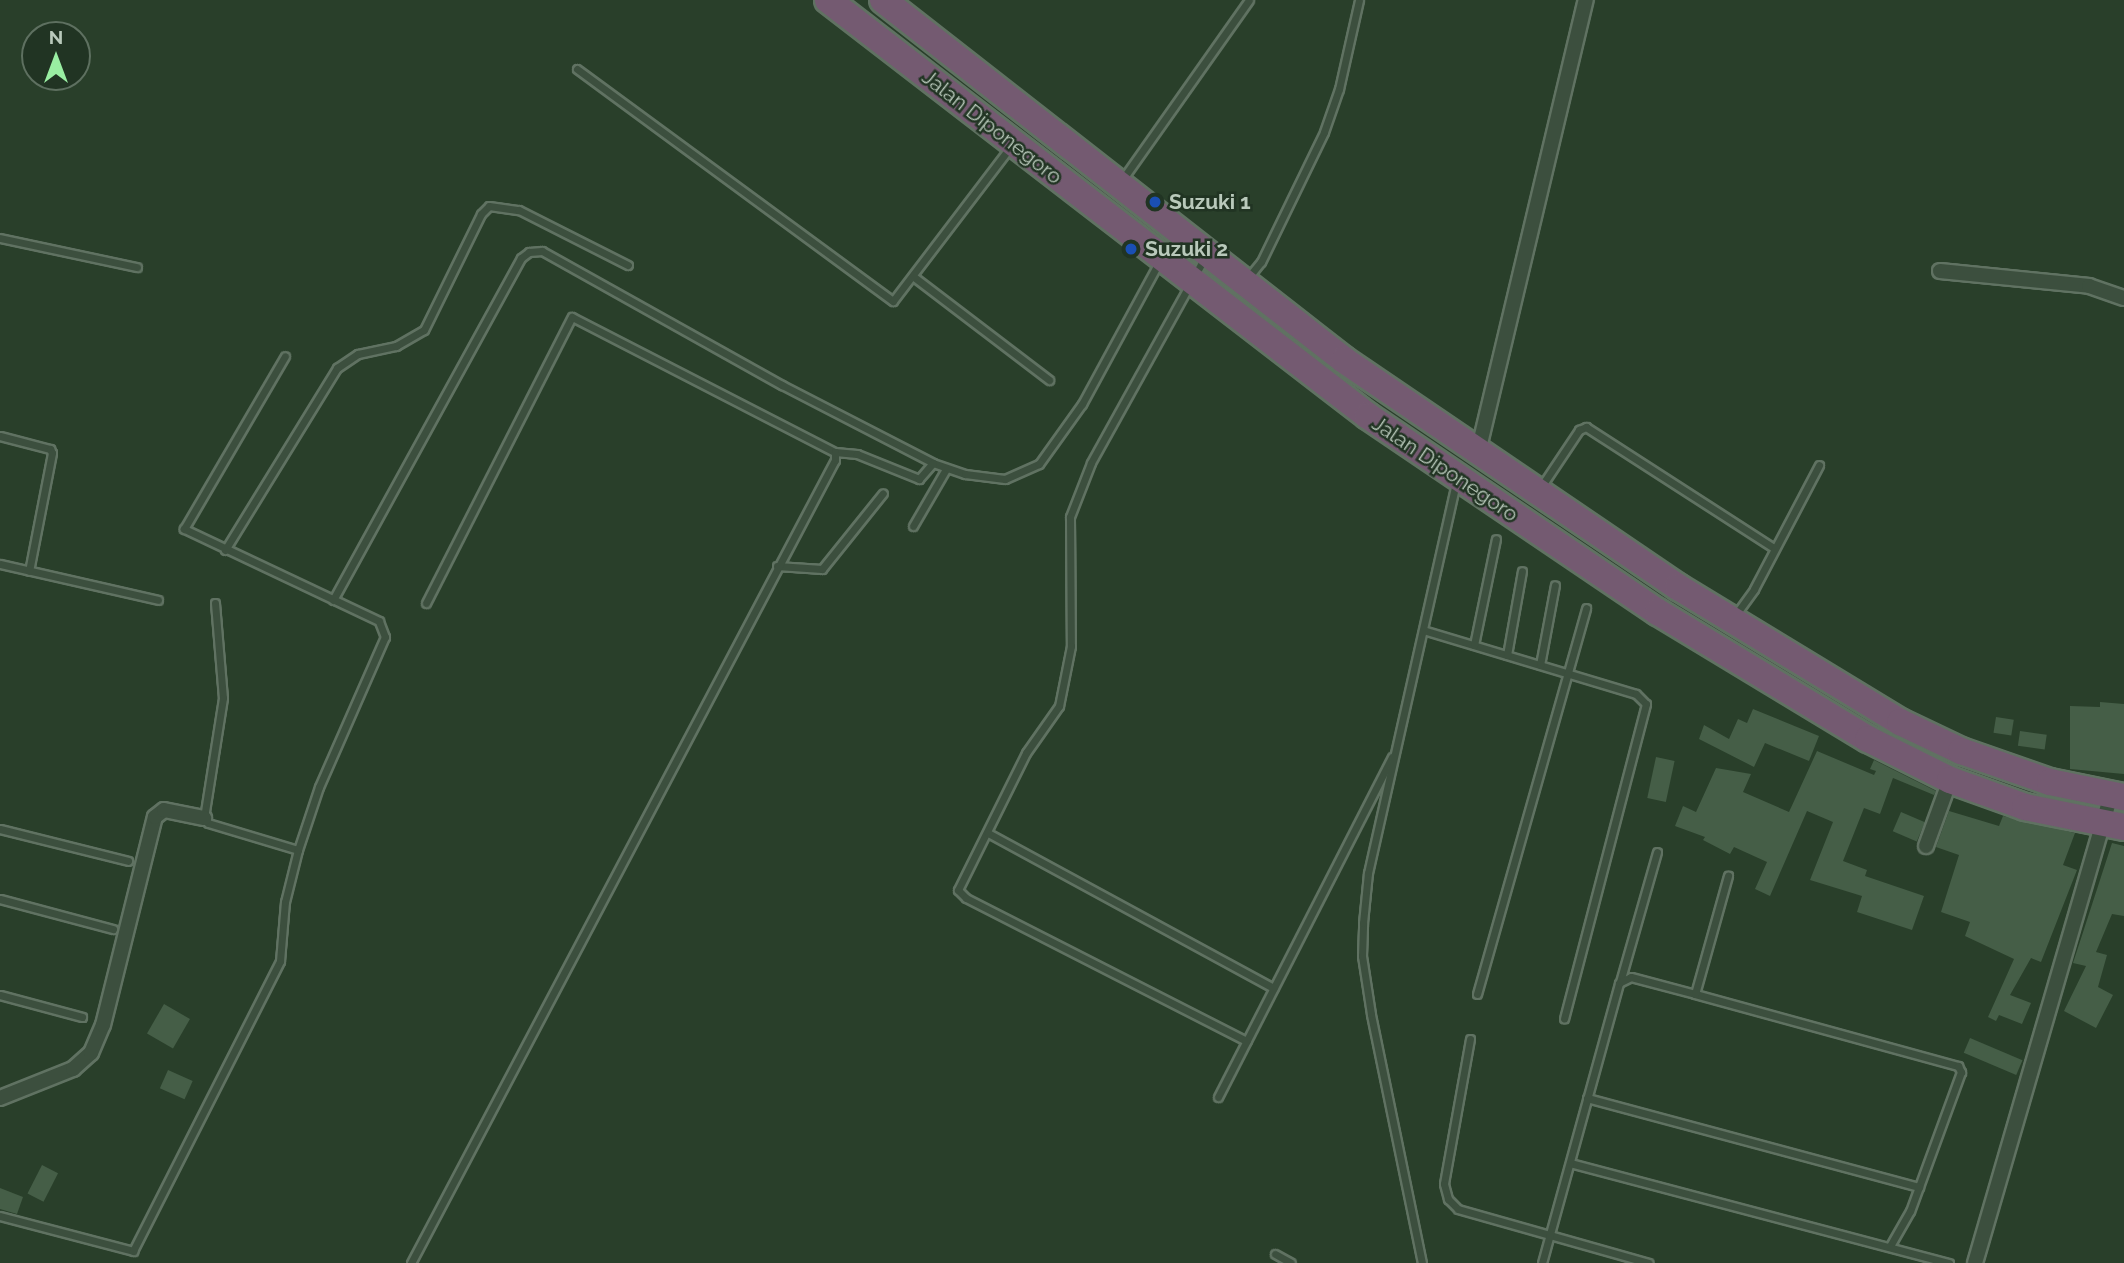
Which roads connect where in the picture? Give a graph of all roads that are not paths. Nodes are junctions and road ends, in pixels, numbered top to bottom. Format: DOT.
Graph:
graph roads {
  1 [pos="828,0"];
  2 [pos="883,0"];
  3 [pos="1249,0"];
  4 [pos="1359,0"];
  5 [pos="1586,0"];
  6 [pos="577,69"];
  7 [pos="1013,143"];
  8 [pos="1109,197"];
  9 [pos="0,238"];
  10 [pos="1169,245"];
  11 [pos="1207,255"];
  12 [pos="628,265"];
  13 [pos="137,267"];
  14 [pos="1940,271"];
  15 [pos="914,276"];
  16 [pos="1189,281"];
  17 [pos="1242,285"];
  18 [pos="2124,298"];
  19 [pos="285,356"];
  20 [pos="1049,380"];
  21 [pos="0,436"];
  22 [pos="835,452"];
  23 [pos="1478,452"];
  24 [pos="933,463"];
  25 [pos="1819,465"];
  26 [pos="946,468"];
  27 [pos="1457,478"];
  28 [pos="883,493"];
  29 [pos="1538,493"];
  30 [pos="913,526"];
  31 [pos="1496,538"];
  32 [pos="1774,548"];
  33 [pos="225,550"];
  34 [pos="0,564"];
  35 [pos="777,566"];
  36 [pos="29,571"];
  37 [pos="1522,571"];
  38 [pos="1555,585"];
  39 [pos="1678,587"];
  40 [pos="158,600"];
  41 [pos="333,600"];
  42 [pos="215,603"];
  43 [pos="426,603"];
  44 [pos="1586,608"];
  45 [pos="1658,612"];
  46 [pos="1732,618"];
  47 [pos="1423,630"];
  48 [pos="1474,645"];
  49 [pos="1507,655"];
  50 [pos="1540,665"];
  51 [pos="1571,674"];
  52 [pos="1397,747"];
  53 [pos="1950,780"];
  54 [pos="2118,796"];
  55 [pos="204,818"];
  56 [pos="2115,825"];
  57 [pos="0,829"];
  58 [pos="988,833"];
  59 [pos="1926,846"];
  60 [pos="298,850"];
  61 [pos="1657,852"];
  62 [pos="128,861"];
  63 [pos="1728,876"];
  64 [pos="0,899"];
  65 [pos="113,929"];
  66 [pos="1619,983"];
  67 [pos="1274,988"];
  68 [pos="1477,994"];
  69 [pos="1695,994"];
  70 [pos="0,995"];
  71 [pos="82,1017"];
  72 [pos="1564,1019"];
  73 [pos="1470,1039"];
  74 [pos="1247,1041"];
  75 [pos="1218,1097"];
  76 [pos="0,1098"];
  77 [pos="1587,1098"];
  78 [pos="1570,1163"];
  79 [pos="1919,1187"];
  80 [pos="0,1216"];
  81 [pos="1550,1236"];
  82 [pos="1890,1246"];
  83 [pos="1275,1254"];
  84 [pos="411,1263"];
  85 [pos="1291,1263"];
  86 [pos="1422,1263"];
  87 [pos="1542,1263"];
  88 [pos="1649,1263"];
  89 [pos="1949,1263"];
  90 [pos="1975,1263"];
  1 -- 7 [label="highway, Jalan Diponegoro"];
  2 -- 8 [label="highway, Jalan Diponegoro"];
  3 -- 8 [label="lane"];
  4 -- 17 [label="lane"];
  5 -- 23 [label="street"];
  6 -- 15 [label="lane"];
  7 -- 8 [label="highway, Jalan Diponegoro"];
  7 -- 15 [label="lane"];
  8 -- 10 [label="highway, Jalan Diponegoro"];
  9 -- 13 [label="lane"];
  10 -- 11 [label="highway, Jalan Diponegoro"];
  10 -- 16 [label="highway, Jalan Diponegoro"];
  10 -- 26 [label="lane"];
  11 -- 16 [label="lane"];
  11 -- 17 [label="highway, Jalan Diponegoro"];
  12 -- 33 [label="lane"];
  14 -- 18 [label="street"];
  15 -- 20 [label="lane"];
  16 -- 27 [label="highway, Jalan Diponegoro"];
  16 -- 58 [label="lane"];
  17 -- 23 [label="highway, Jalan Diponegoro"];
  19 -- 33 [label="lane"];
  21 -- 36 [label="lane"];
  22 -- 24 [label="lane"];
  22 -- 35 [label="lane"];
  22 -- 43 [label="lane"];
  23 -- 29 [label="highway, Jalan Diponegoro"];
  24 -- 26 [label="lane"];
  24 -- 41 [label="lane"];
  25 -- 32 [label="lane"];
  26 -- 30 [label="lane"];
  27 -- 45 [label="highway, Jalan Diponegoro"];
  27 -- 47 [label="lane"];
  28 -- 35 [label="lane"];
  29 -- 32 [label="lane"];
  29 -- 39 [label="highway, Jalan Diponegoro"];
  31 -- 48 [label="lane"];
  32 -- 46 [label="lane"];
  33 -- 41 [label="lane"];
  34 -- 36 [label="lane"];
  35 -- 84 [label="lane"];
  36 -- 40 [label="lane"];
  37 -- 49 [label="lane"];
  38 -- 50 [label="lane"];
  39 -- 45 [label="highway"];
  39 -- 46 [label="highway, Jalan Diponegoro"];
  41 -- 60 [label="lane"];
  42 -- 55 [label="lane"];
  44 -- 51 [label="lane"];
  45 -- 53 [label="highway, Jalan Diponegoro"];
  46 -- 54 [label="highway, Jalan Diponegoro"];
  47 -- 48 [label="lane"];
  47 -- 52 [label="lane"];
  48 -- 49 [label="lane"];
  49 -- 50 [label="lane"];
  50 -- 51 [label="lane"];
  51 -- 68 [label="lane"];
  51 -- 72 [label="lane"];
  52 -- 67 [label="lane"];
  52 -- 86 [label="lane"];
  53 -- 56 [label="highway, Jalan Diponegoro"];
  53 -- 59 [label="street"];
  54 -- 56 [label="street"];
  55 -- 60 [label="lane"];
  55 -- 76 [label="street"];
  56 -- 90 [label="street"];
  57 -- 62 [label="lane"];
  58 -- 67 [label="lane"];
  58 -- 74 [label="lane"];
  60 -- 80 [label="lane"];
  61 -- 66 [label="lane"];
  63 -- 69 [label="lane"];
  64 -- 65 [label="lane"];
  66 -- 69 [label="lane"];
  66 -- 77 [label="lane"];
  67 -- 74 [label="lane"];
  69 -- 79 [label="lane"];
  70 -- 71 [label="lane"];
  73 -- 81 [label="lane"];
  74 -- 75 [label="lane"];
  77 -- 78 [label="lane"];
  77 -- 79 [label="lane"];
  78 -- 81 [label="lane"];
  78 -- 82 [label="lane"];
  79 -- 82 [label="lane"];
  81 -- 87 [label="lane"];
  81 -- 88 [label="lane"];
  82 -- 89 [label="lane"];
  83 -- 85 [label="lane"];
}
